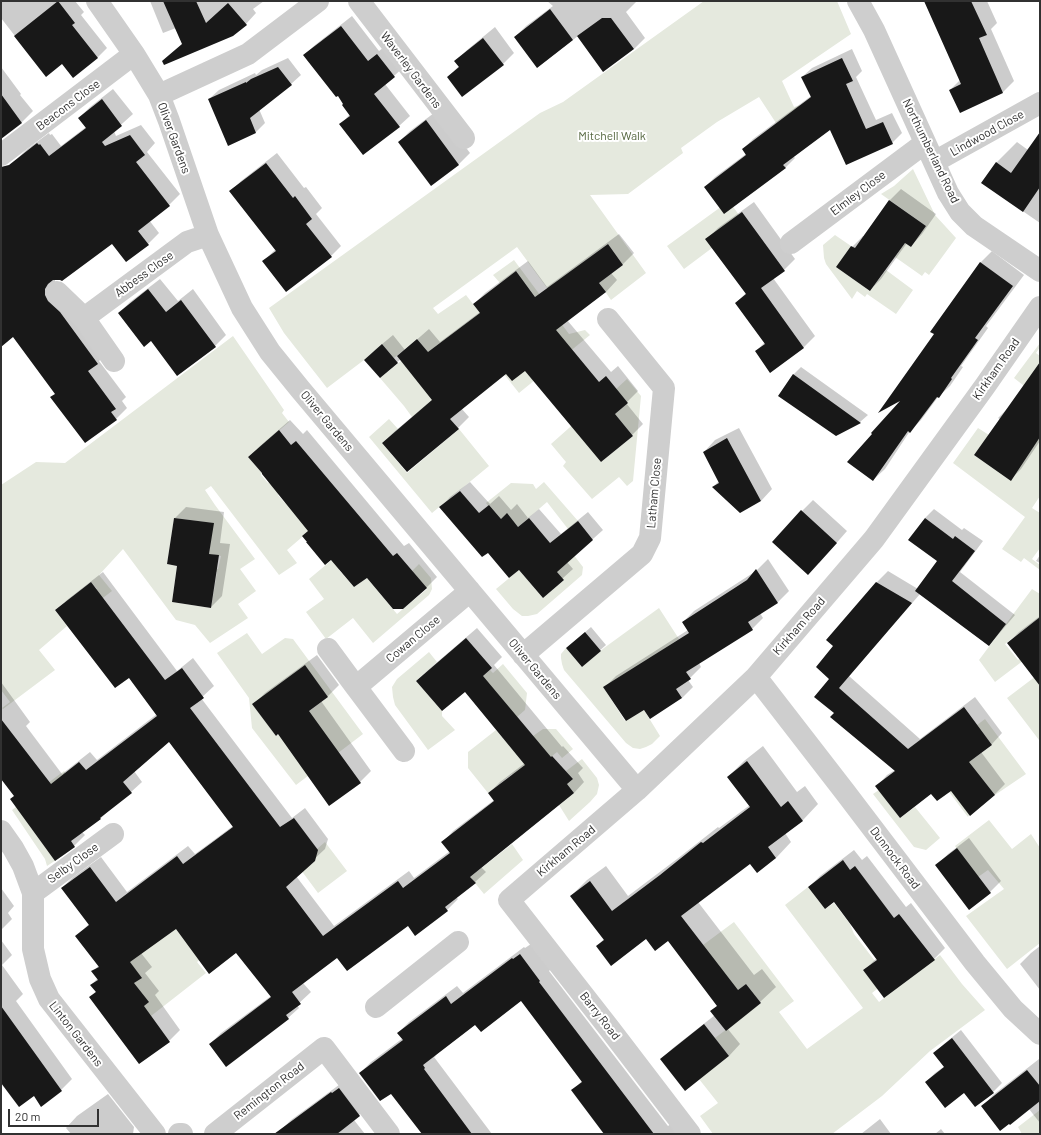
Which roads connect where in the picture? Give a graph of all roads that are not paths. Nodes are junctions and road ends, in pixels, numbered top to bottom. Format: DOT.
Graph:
graph roads {
  1 [pos="97,1"];
  2 [pos="318,1"];
  3 [pos="359,1"];
  4 [pos="858,1"];
  5 [pos="134,54"];
  6 [pos="159,95"];
  7 [pos="1040,103"];
  8 [pos="464,138"];
  9 [pos="925,143"];
  10 [pos="1,155"];
  11 [pos="934,162"];
  12 [pos="208,235"];
  13 [pos="791,243"];
  14 [pos="1040,271"];
  15 [pos="58,292"];
  16 [pos="1040,307"];
  17 [pos="84,318"];
  18 [pos="608,318"];
  19 [pos="114,362"];
  20 [pos="470,591"];
  21 [pos="328,649"];
  22 [pos="523,655"];
  23 [pos="756,677"];
  24 [pos="356,687"];
  25 [pos="404,751"];
  26 [pos="637,790"];
  27 [pos="113,834"];
  28 [pos="5,846"];
  29 [pos="33,893"];
  30 [pos="509,900"];
  31 [pos="458,942"];
  32 [pos="376,1007"];
  33 [pos="1040,1034"];
  34 [pos="154,1134"];
  35 [pos="215,1134"];
  36 [pos="389,1134"];
  37 [pos="690,1134"];
  1 -- 5 [label="street, Oliver Gardens"];
  2 -- 6 [label="street"];
  3 -- 8 [label="street, Waverley Gardens"];
  4 -- 9 [label="street, Northumberland Road"];
  5 -- 6 [label="street, Oliver Gardens"];
  5 -- 10 [label="street, Beacons Close"];
  6 -- 12 [label="street, Oliver Gardens"];
  7 -- 11 [label="street, Lindwood Close"];
  9 -- 11 [label="street, Northumberland Road"];
  9 -- 13 [label="street, Elmley Close"];
  11 -- 14 [label="street, Northumberland Road"];
  12 -- 17 [label="street, Abbess Close"];
  12 -- 20 [label="street, Oliver Gardens"];
  15 -- 17 [label="street"];
  16 -- 23 [label="street, Kirkham Road"];
  17 -- 19 [label="street"];
  18 -- 22 [label="street, Latham Close"];
  20 -- 22 [label="street, Oliver Gardens"];
  20 -- 24 [label="street, Cowan Close"];
  21 -- 24 [label="street"];
  22 -- 26 [label="street, Oliver Gardens"];
  23 -- 26 [label="street, Kirkham Road"];
  23 -- 33 [label="street, Dunnock Road"];
  24 -- 25 [label="street"];
  26 -- 30 [label="street, Kirkham Road"];
  27 -- 29 [label="street, Selby Close"];
  28 -- 29 [label="street, Linton Gardens"];
  29 -- 34 [label="street, Linton Gardens"];
  30 -- 37 [label="street, Barry Road"];
  31 -- 32 [label="street"];
  35 -- 36 [label="street, Remington Road"];
}
